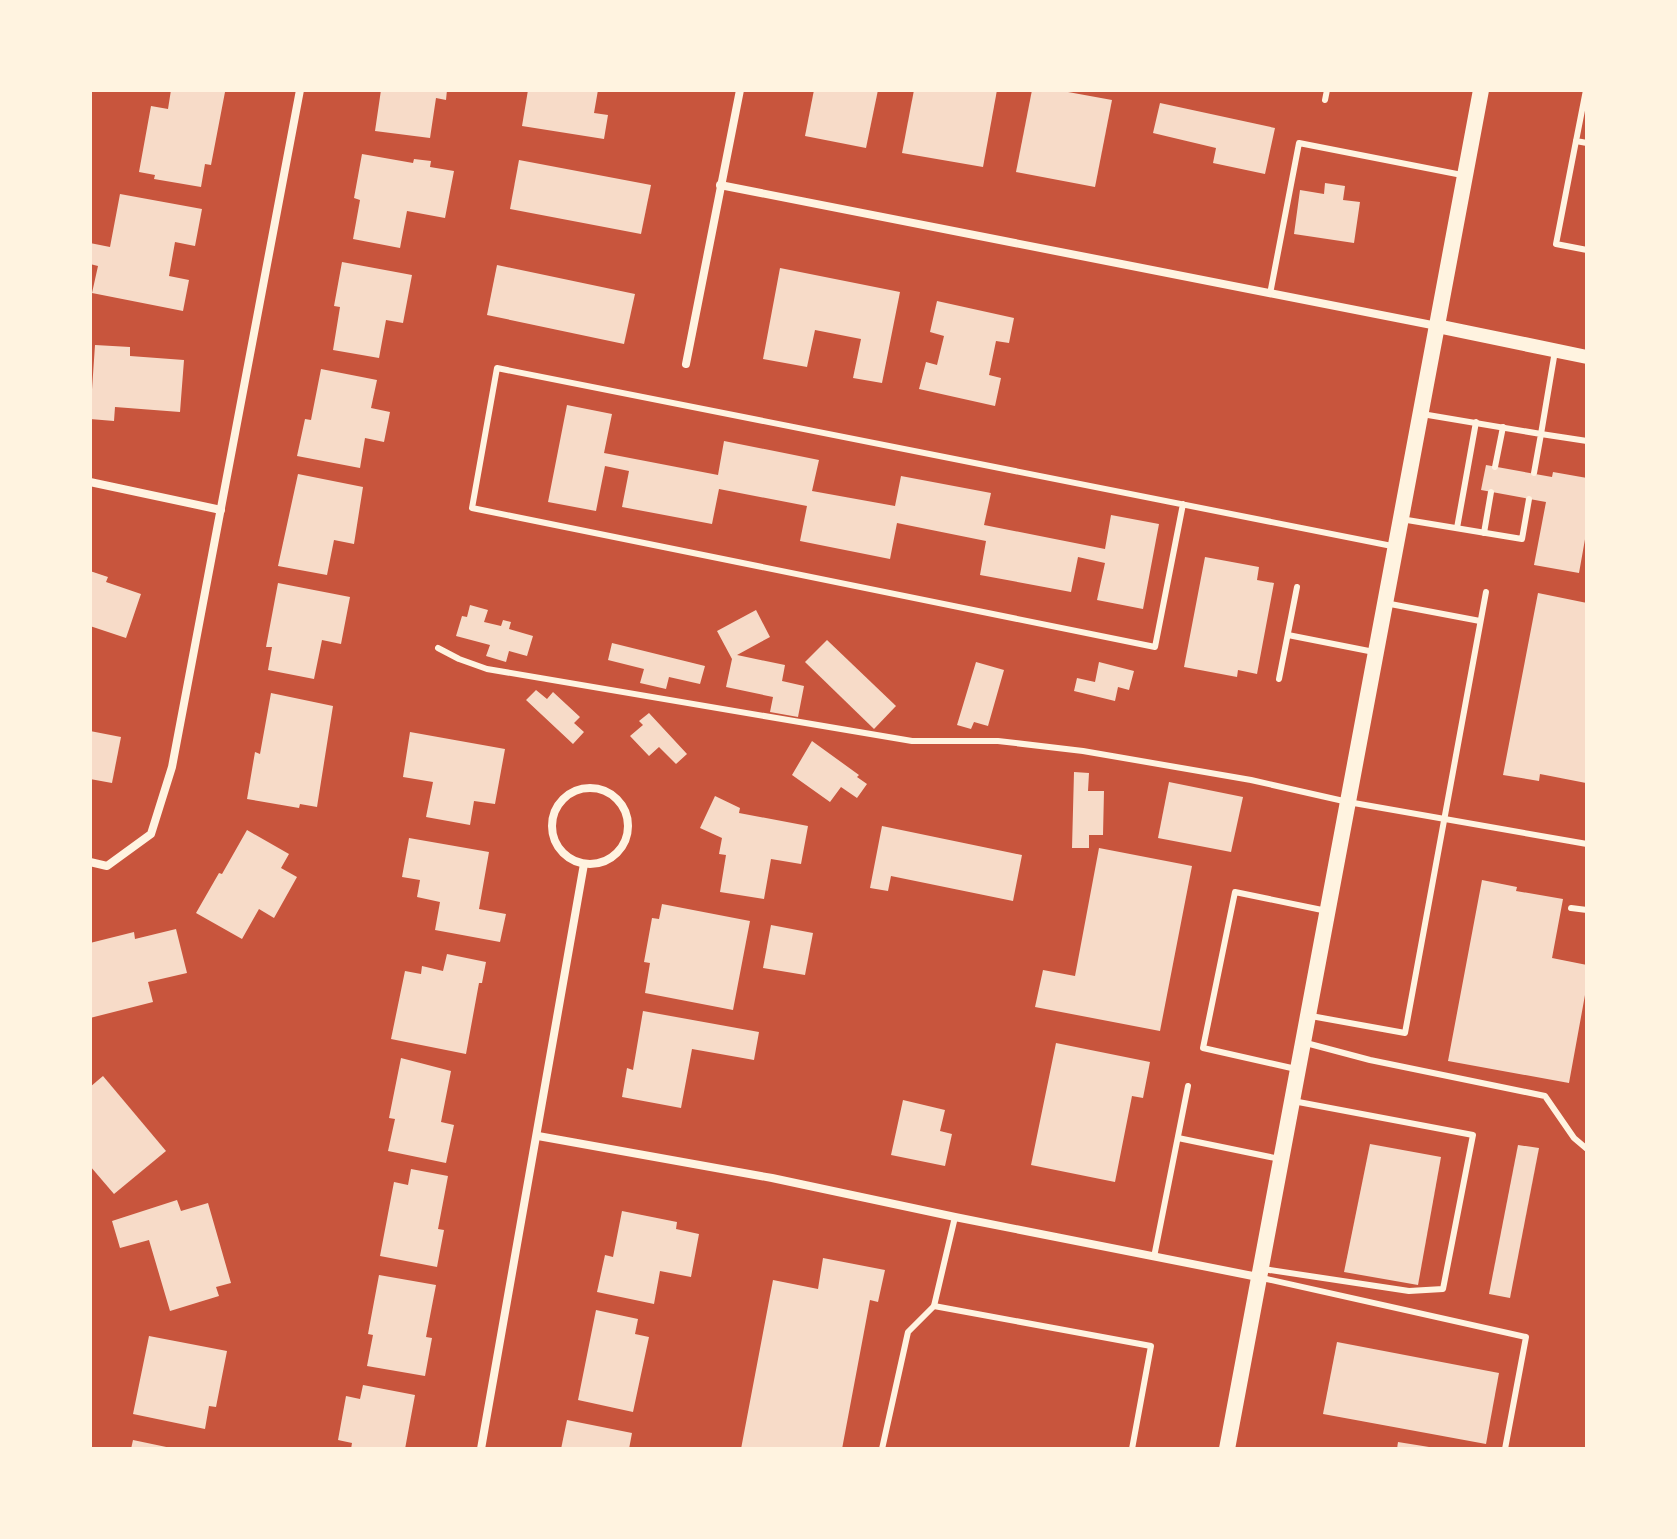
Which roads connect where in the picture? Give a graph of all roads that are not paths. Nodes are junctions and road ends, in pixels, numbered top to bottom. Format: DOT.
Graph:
graph roads {
  1 [pos="300,90"];
  2 [pos="740,90"];
  3 [pos="1327,90"];
  4 [pos="1481,90"];
  5 [pos="1586,90"];
  6 [pos="1325,100"];
  7 [pos="1576,141"];
  8 [pos="1587,143"];
  9 [pos="1465,175"];
  10 [pos="720,185"];
  11 [pos="1587,250"];
  12 [pos="1270,294"];
  13 [pos="1437,326"];
  14 [pos="1555,351"];
  15 [pos="1587,357"];
  16 [pos="686,364"];
  17 [pos="1421,414"];
  18 [pos="1476,422"];
  19 [pos="1503,427"];
  20 [pos="1541,434"];
  21 [pos="1587,441"];
  22 [pos="1495,467"];
  23 [pos="1534,473"];
  24 [pos="90,482"];
  25 [pos="1491,492"];
  26 [pos="1529,499"];
  27 [pos="1183,504"];
  28 [pos="221,510"];
  29 [pos="1401,519"];
  30 [pos="1457,528"];
  31 [pos="1484,533"];
  32 [pos="1396,547"];
  33 [pos="1297,587"];
  34 [pos="1486,592"];
  35 [pos="1385,603"];
  36 [pos="1480,621"];
  37 [pos="1288,635"];
  38 [pos="438,648"];
  39 [pos="1376,652"];
  40 [pos="1279,679"];
  41 [pos="1348,802"];
  42 [pos="1444,819"];
  43 [pos="1587,844"];
  44 [pos="90,862"];
  45 [pos="584,864"];
  46 [pos="1571,908"];
  47 [pos="1587,910"];
  48 [pos="1327,911"];
  49 [pos="1307,1016"];
  50 [pos="1302,1042"];
  51 [pos="1297,1069"];
  52 [pos="1188,1086"];
  53 [pos="1291,1100"];
  54 [pos="538,1136"];
  55 [pos="1178,1138"];
  56 [pos="1587,1149"];
  57 [pos="1280,1159"];
  58 [pos="955,1217"];
  59 [pos="1154,1257"];
  60 [pos="1259,1273"];
  61 [pos="934,1306"];
  62 [pos="481,1449"];
  63 [pos="882,1449"];
  64 [pos="1132,1449"];
  65 [pos="1227,1449"];
  66 [pos="1505,1449"];
  1 -- 28 [label="street"];
  2 -- 10 [label="street"];
  3 -- 6 [label="lane"];
  4 -- 9 [label="main road"];
  5 -- 7 [label="lane"];
  7 -- 8 [label="lane"];
  7 -- 11 [label="lane"];
  9 -- 12 [label="lane"];
  9 -- 13 [label="main road"];
  10 -- 12 [label="street"];
  10 -- 16 [label="street"];
  12 -- 13 [label="street"];
  13 -- 14 [label="street"];
  13 -- 17 [label="main road"];
  14 -- 15 [label="street"];
  14 -- 20 [label="lane"];
  17 -- 18 [label="lane"];
  17 -- 29 [label="main road"];
  18 -- 19 [label="lane"];
  18 -- 30 [label="lane"];
  19 -- 20 [label="lane"];
  19 -- 22 [label="lane"];
  20 -- 21 [label="lane"];
  20 -- 23 [label="lane"];
  24 -- 28 [label="street"];
  25 -- 31 [label="lane"];
  26 -- 31 [label="lane"];
  27 -- 27 [label="lane"];
  27 -- 32 [label="lane"];
  28 -- 44 [label="street"];
  29 -- 30 [label="lane"];
  29 -- 32 [label="main road"];
  30 -- 31 [label="lane"];
  32 -- 35 [label="main road"];
  33 -- 37 [label="lane"];
  34 -- 36 [label="lane"];
  35 -- 36 [label="lane"];
  35 -- 39 [label="main road"];
  36 -- 42 [label="lane"];
  37 -- 39 [label="lane"];
  37 -- 40 [label="lane"];
  38 -- 41 [label="lane"];
  39 -- 41 [label="main road"];
  41 -- 42 [label="lane"];
  41 -- 48 [label="main road"];
  42 -- 43 [label="lane"];
  42 -- 49 [label="lane"];
  45 -- 45 [label="street"];
  45 -- 54 [label="street"];
  46 -- 47 [label="lane"];
  48 -- 49 [label="main road"];
  48 -- 51 [label="lane"];
  49 -- 50 [label="main road"];
  50 -- 51 [label="main road"];
  50 -- 56 [label="lane"];
  51 -- 53 [label="main road"];
  52 -- 55 [label="lane"];
  53 -- 57 [label="main road"];
  53 -- 60 [label="lane"];
  54 -- 58 [label="street"];
  54 -- 62 [label="street"];
  55 -- 57 [label="lane"];
  55 -- 59 [label="lane"];
  57 -- 60 [label="main road"];
  58 -- 59 [label="street"];
  58 -- 61 [label="lane"];
  59 -- 60 [label="street"];
  60 -- 65 [label="main road"];
  60 -- 66 [label="lane"];
  61 -- 63 [label="lane"];
  61 -- 64 [label="lane"];
}
